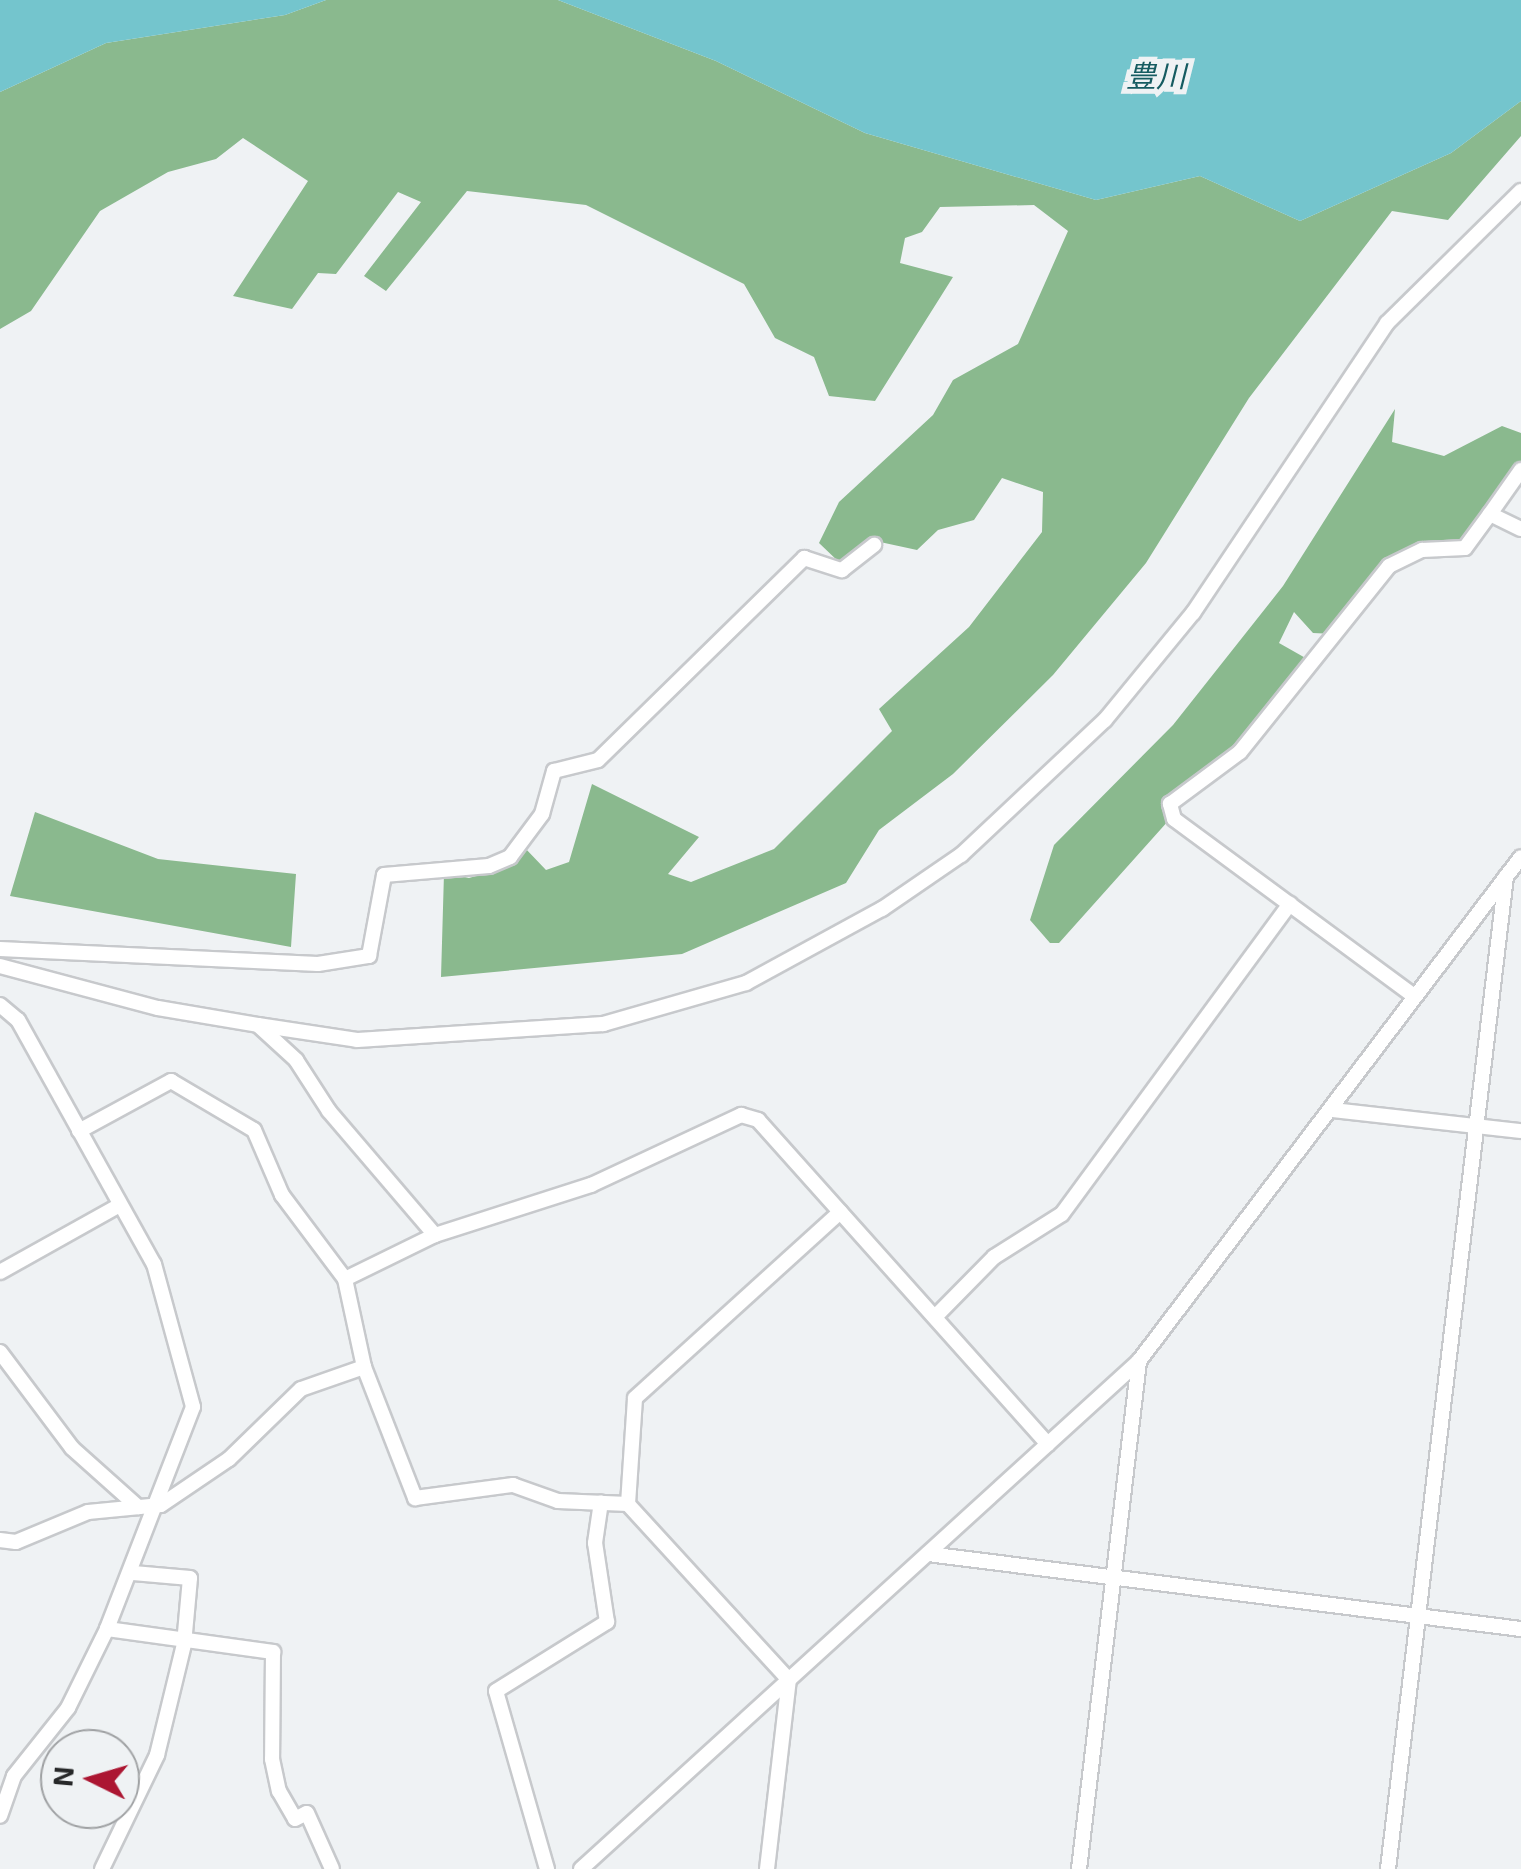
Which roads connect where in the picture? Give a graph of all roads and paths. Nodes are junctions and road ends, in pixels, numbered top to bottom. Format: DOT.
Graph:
graph roads {
  1 [pos="1521,190"];
  2 [pos="1521,470"];
  3 [pos="1490,514"];
  4 [pos="1521,530"];
  5 [pos="874,545"];
  6 [pos="1521,857"];
  7 [pos="1506,877"];
  8 [pos="1290,904"];
  9 [pos="0,949"];
  10 [pos="0,966"];
  11 [pos="1414,996"];
  12 [pos="0,1004"];
  13 [pos="258,1025"];
  14 [pos="1334,1110"];
  15 [pos="1476,1126"];
  16 [pos="78,1131"];
  17 [pos="1521,1131"];
  18 [pos="120,1205"];
  19 [pos="840,1212"];
  20 [pos="435,1235"];
  21 [pos="0,1272"];
  22 [pos="345,1279"];
  23 [pos="935,1316"];
  24 [pos="0,1352"];
  25 [pos="1138,1361"];
  26 [pos="364,1367"];
  27 [pos="1048,1444"];
  28 [pos="601,1502"];
  29 [pos="628,1504"];
  30 [pos="161,1505"];
  31 [pos="138,1507"];
  32 [pos="0,1540"];
  33 [pos="928,1554"];
  34 [pos="132,1573"];
  35 [pos="1114,1582"];
  36 [pos="1417,1616"];
  37 [pos="1521,1628"];
  38 [pos="106,1629"];
  39 [pos="184,1644"];
  40 [pos="789,1680"];
  41 [pos="0,1816"];
  42 [pos="102,1869"];
  43 [pos="332,1869"];
  44 [pos="547,1869"];
  45 [pos="582,1869"];
  46 [pos="766,1869"];
  47 [pos="1079,1869"];
  48 [pos="1388,1869"];
  1 -- 13 [label="street"];
  2 -- 3 [label="street"];
  3 -- 4 [label="street"];
  3 -- 8 [label="street"];
  5 -- 9 [label="street"];
  6 -- 7 [label="street"];
  7 -- 11 [label="street"];
  7 -- 15 [label="street"];
  8 -- 11 [label="street"];
  8 -- 23 [label="street"];
  10 -- 13 [label="street"];
  11 -- 14 [label="street"];
  12 -- 16 [label="street"];
  13 -- 20 [label="street"];
  14 -- 15 [label="street"];
  14 -- 25 [label="street"];
  15 -- 17 [label="street"];
  15 -- 36 [label="street"];
  16 -- 18 [label="street"];
  16 -- 22 [label="street"];
  18 -- 21 [label="street"];
  18 -- 30 [label="street"];
  19 -- 20 [label="street"];
  19 -- 23 [label="street"];
  19 -- 29 [label="street"];
  20 -- 22 [label="street"];
  22 -- 26 [label="street"];
  23 -- 27 [label="street"];
  24 -- 31 [label="street"];
  25 -- 27 [label="street"];
  25 -- 35 [label="street"];
  26 -- 28 [label="street"];
  26 -- 30 [label="street"];
  27 -- 33 [label="street"];
  28 -- 29 [label="street"];
  28 -- 44 [label="street"];
  29 -- 40 [label="street"];
  30 -- 31 [label="street"];
  30 -- 34 [label="street"];
  31 -- 32 [label="street"];
  33 -- 35 [label="street"];
  33 -- 40 [label="street"];
  34 -- 38 [label="street"];
  34 -- 39 [label="street"];
  35 -- 36 [label="street"];
  35 -- 47 [label="street"];
  36 -- 37 [label="street"];
  36 -- 48 [label="street"];
  38 -- 39 [label="street"];
  38 -- 41 [label="street"];
  39 -- 42 [label="street"];
  39 -- 43 [label="street"];
  40 -- 45 [label="street"];
  40 -- 46 [label="street"];
}
